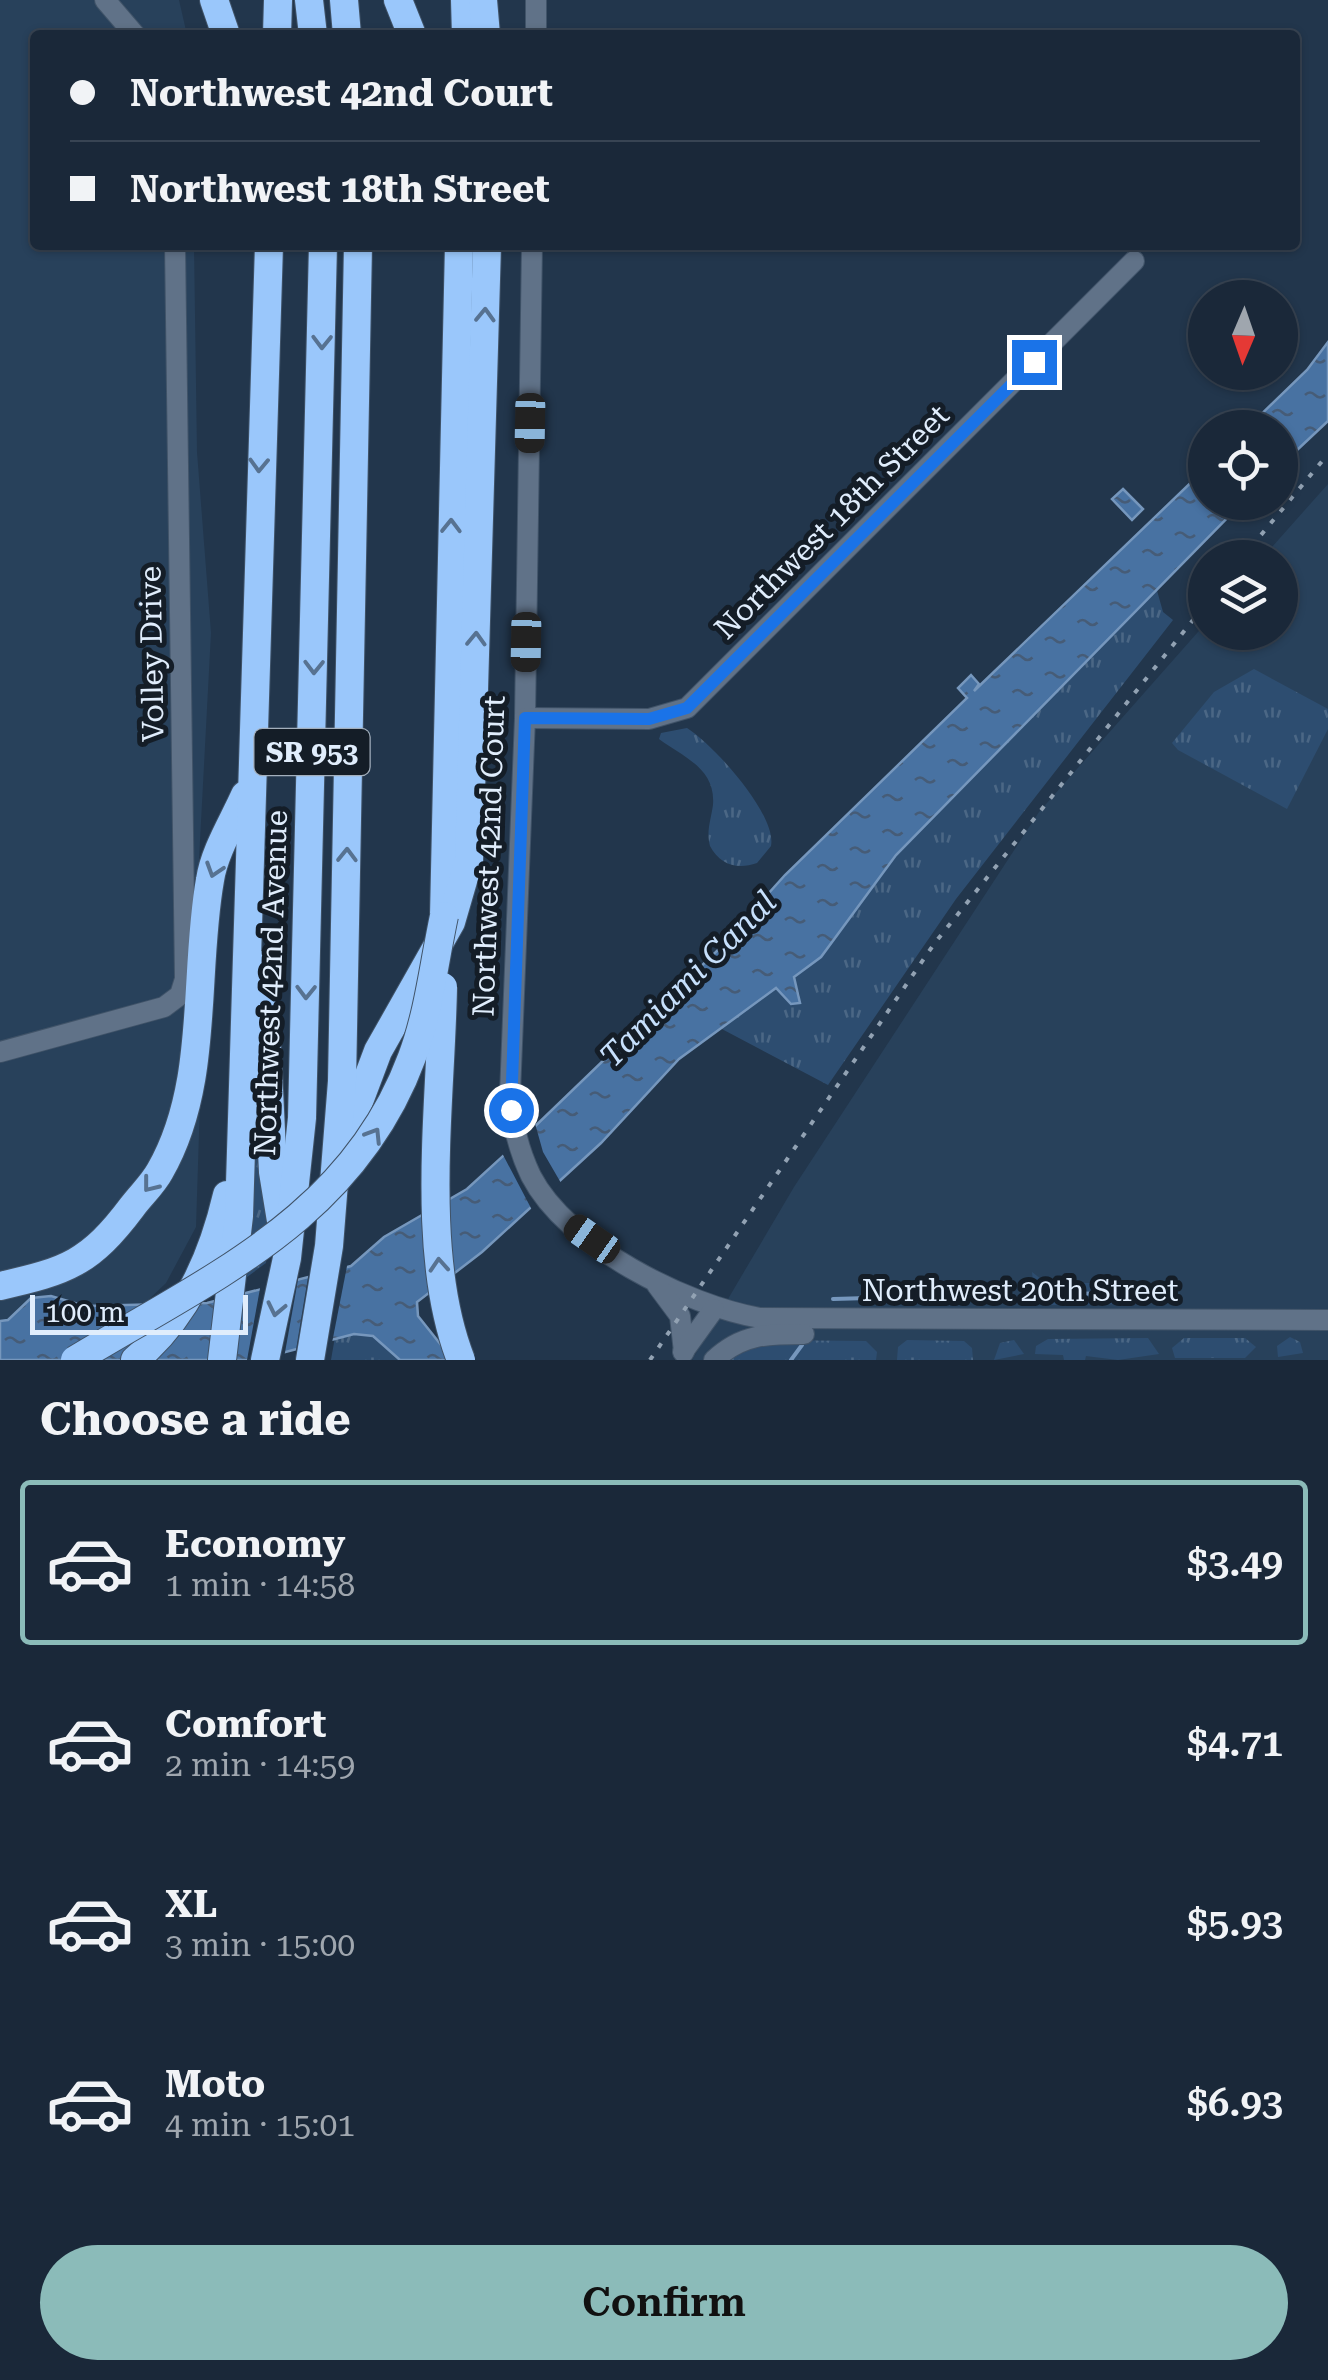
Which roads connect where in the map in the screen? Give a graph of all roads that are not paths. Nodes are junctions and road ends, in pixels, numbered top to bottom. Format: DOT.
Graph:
graph roads {
  1 [pos="105,0"];
  2 [pos="214,0"];
  3 [pos="278,0"];
  4 [pos="309,0"];
  5 [pos="344,0"];
  6 [pos="398,0"];
  7 [pos="465,0"];
  8 [pos="483,0"];
  9 [pos="536,0"];
  10 [pos="132,30"];
  11 [pos="224,30"];
  12 [pos="277,30"];
  13 [pos="312,30"];
  14 [pos="347,30"];
  15 [pos="410,30"];
  16 [pos="466,30"];
  17 [pos="486,30"];
  18 [pos="536,30"];
  19 [pos="175,250"];
  20 [pos="261,250"];
  21 [pos="269,250"];
  22 [pos="323,250"];
  23 [pos="358,250"];
  24 [pos="456,250"];
  25 [pos="487,250"];
  26 [pos="532,250"];
  27 [pos="1134,261"];
  28 [pos="263,332"];
  29 [pos="525,718"];
  30 [pos="251,780"];
  31 [pos="248,887"];
  32 [pos="444,916"];
  33 [pos="0,1052"];
  34 [pos="240,1140"];
  35 [pos="337,1162"];
  36 [pos="286,1258"];
  37 [pos="653,1280"];
  38 [pos="0,1286"];
  39 [pos="723,1311"];
  40 [pos="1328,1320"];
  41 [pos="886,1322"];
  42 [pos="681,1356"];
  43 [pos="76,1360"];
  44 [pos="135,1360"];
  45 [pos="222,1360"];
  46 [pos="265,1360"];
  47 [pos="310,1360"];
  48 [pos="460,1360"];
  49 [pos="712,1360"];
  1 -- 10 [label="street"];
  2 -- 11 [label="highway"];
  3 -- 12 [label="highway"];
  4 -- 13 [label="highway"];
  5 -- 14 [label="highway"];
  6 -- 15 [label="highway"];
  7 -- 16 [label="highway"];
  8 -- 17 [label="highway"];
  9 -- 18 [label="street"];
  19 -- 33 [label="street, Volley Drive"];
  20 -- 28 [label="highway"];
  21 -- 28 [label="highway"];
  22 -- 36 [label="highway, Northwest 42nd Avenue / SR 953, one-way"];
  35 -- 23 [label="highway, SR 953, one-way"];
  32 -- 24 [label="highway, one-way"];
  35 -- 25 [label="highway, one-way"];
  26 -- 29 [label="street, Northwest 42nd Court"];
  27 -- 29 [label="street, Northwest 18th Street"];
  28 -- 30 [label="highway, one-way"];
  29 -- 37 [label="street, Northwest 42nd Court"];
  30 -- 31 [label="highway"];
  30 -- 38 [label="highway, one-way"];
  31 -- 34 [label="highway"];
  31 -- 36 [label="highway"];
  43 -- 32 [label="highway, one-way, bridge"];
  48 -- 32 [label="highway, one-way, bridge"];
  34 -- 44 [label="highway"];
  34 -- 45 [label="highway"];
  35 -- 47 [label="highway, SR 953"];
  36 -- 46 [label="highway, Northwest 42nd Avenue / SR 953, one-way"];
  37 -- 39 [label="street, Northwest 42nd Court"];
  37 -- 42 [label="street"];
  39 -- 41 [label="street, Northwest 20th Street"];
  39 -- 42 [label="street"];
  39 -- 49 [label="street"];
  40 -- 41 [label="street, Northwest 20th Street"];
  41 -- 49 [label="street"];
}
